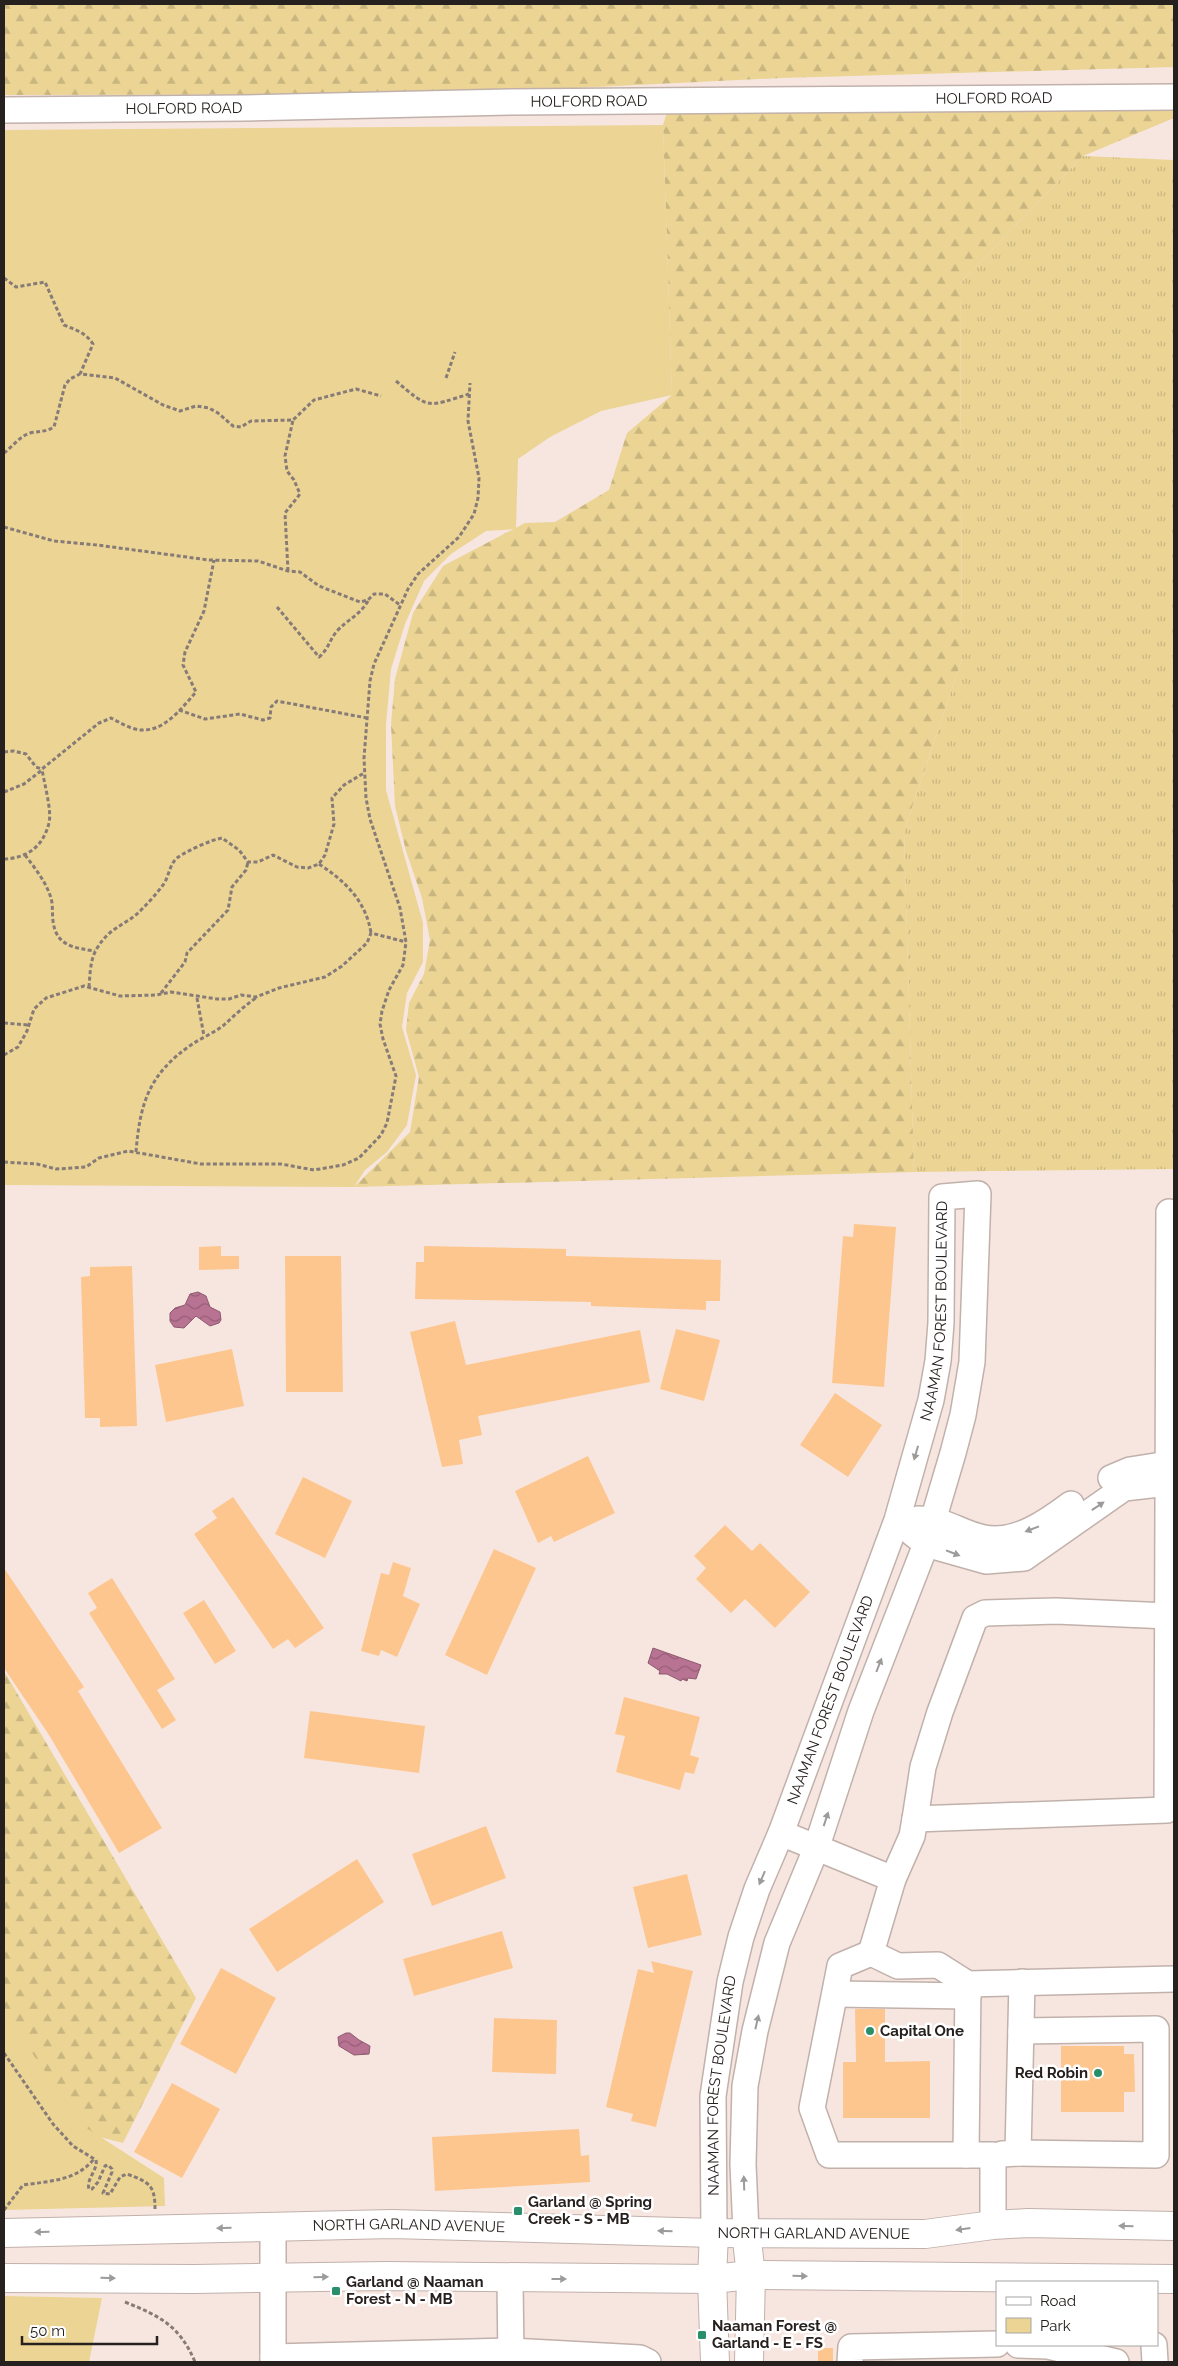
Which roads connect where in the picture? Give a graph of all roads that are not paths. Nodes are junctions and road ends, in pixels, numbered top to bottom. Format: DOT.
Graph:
graph roads {
  1 [pos="1174,97"];
  2 [pos="4,110"];
  3 [pos="1169,1212"];
  4 [pos="1168,1474"];
  5 [pos="935,1519"];
  6 [pos="897,1520"];
  7 [pos="926,1544"];
  8 [pos="1168,1616"];
  9 [pos="914,1819"];
  10 [pos="781,1833"];
  11 [pos="816,1849"];
  12 [pos="894,1879"];
  13 [pos="871,1953"];
  14 [pos="1174,1979"];
  15 [pos="1022,1982"];
  16 [pos="968,1990"];
  17 [pos="834,1994"];
  18 [pos="1021,2030"];
  19 [pos="1018,2153"];
  20 [pos="966,2155"];
  21 [pos="993,2155"];
  22 [pos="993,2225"];
  23 [pos="272,2226"];
  24 [pos="1174,2226"];
  25 [pos="4,2232"];
  26 [pos="746,2232"];
  27 [pos="714,2233"];
  28 [pos="751,2275"];
  29 [pos="4,2278"];
  30 [pos="272,2278"];
  31 [pos="510,2279"];
  32 [pos="712,2279"];
  33 [pos="1159,2280"];
  34 [pos="996,2344"];
  35 [pos="1048,2346"];
  36 [pos="1154,2346"];
  37 [pos="452,2357"];
  38 [pos="502,2357"];
  39 [pos="384,2358"];
  40 [pos="344,2359"];
  41 [pos="623,2359"];
  42 [pos="273,2360"];
  43 [pos="648,2362"];
  44 [pos="716,2362"];
  45 [pos="749,2362"];
  46 [pos="850,2362"];
  47 [pos="1116,2362"];
  48 [pos="1154,2362"];
  1 -- 2 [label="street, HOLFORD ROAD"];
  3 -- 4 [label="street"];
  4 -- 5 [label="street, one-way"];
  7 -- 4 [label="street, one-way"];
  4 -- 8 [label="street"];
  5 -- 6 [label="street"];
  5 -- 6 [label="street, NAAMAN FOREST BOULEVARD, one-way"];
  5 -- 7 [label="street, NAAMAN FOREST BOULEVARD"];
  6 -- 7 [label="street"];
  6 -- 10 [label="street, NAAMAN FOREST BOULEVARD"];
  11 -- 7 [label="street, NAAMAN FOREST BOULEVARD, one-way"];
  8 -- 9 [label="street"];
  8 -- 9 [label="street"];
  9 -- 12 [label="street"];
  10 -- 11 [label="street"];
  10 -- 27 [label="street, NAAMAN FOREST BOULEVARD, one-way"];
  11 -- 12 [label="street"];
  26 -- 11 [label="street, NAAMAN FOREST BOULEVARD, one-way"];
  12 -- 13 [label="street"];
  13 -- 16 [label="street"];
  13 -- 17 [label="street"];
  14 -- 15 [label="street"];
  15 -- 16 [label="street"];
  15 -- 18 [label="street"];
  16 -- 17 [label="street"];
  16 -- 20 [label="street"];
  17 -- 20 [label="street"];
  18 -- 19 [label="street"];
  18 -- 19 [label="street"];
  19 -- 21 [label="street"];
  20 -- 21 [label="street"];
  21 -- 22 [label="street"];
  24 -- 22 [label="main road, NORTH GARLAND AVENUE, one-way"];
  22 -- 26 [label="main road, NORTH GARLAND AVENUE, one-way"];
  23 -- 25 [label="main road, NORTH GARLAND AVENUE, one-way"];
  27 -- 23 [label="main road, NORTH GARLAND AVENUE, one-way"];
  23 -- 30 [label="street"];
  26 -- 27 [label="main road, NORTH GARLAND AVENUE"];
  26 -- 28 [label="main road, NAAMAN FOREST BOULEVARD"];
  27 -- 32 [label="main road, NAAMAN FOREST BOULEVARD"];
  28 -- 32 [label="main road"];
  28 -- 33 [label="main road, one-way"];
  28 -- 45 [label="main road, NAAMAN FOREST BOULEVARD"];
  29 -- 30 [label="main road, one-way"];
  30 -- 31 [label="main road, one-way"];
  30 -- 42 [label="street"];
  31 -- 32 [label="main road, one-way"];
  31 -- 38 [label="street"];
  32 -- 44 [label="main road, NAAMAN FOREST BOULEVARD"];
  34 -- 46 [label="street"];
  35 -- 47 [label="street"];
  36 -- 48 [label="street"];
  37 -- 38 [label="street"];
  37 -- 39 [label="street"];
  38 -- 41 [label="street"];
  39 -- 40 [label="street"];
  40 -- 42 [label="street"];
  41 -- 43 [label="street"];
}
